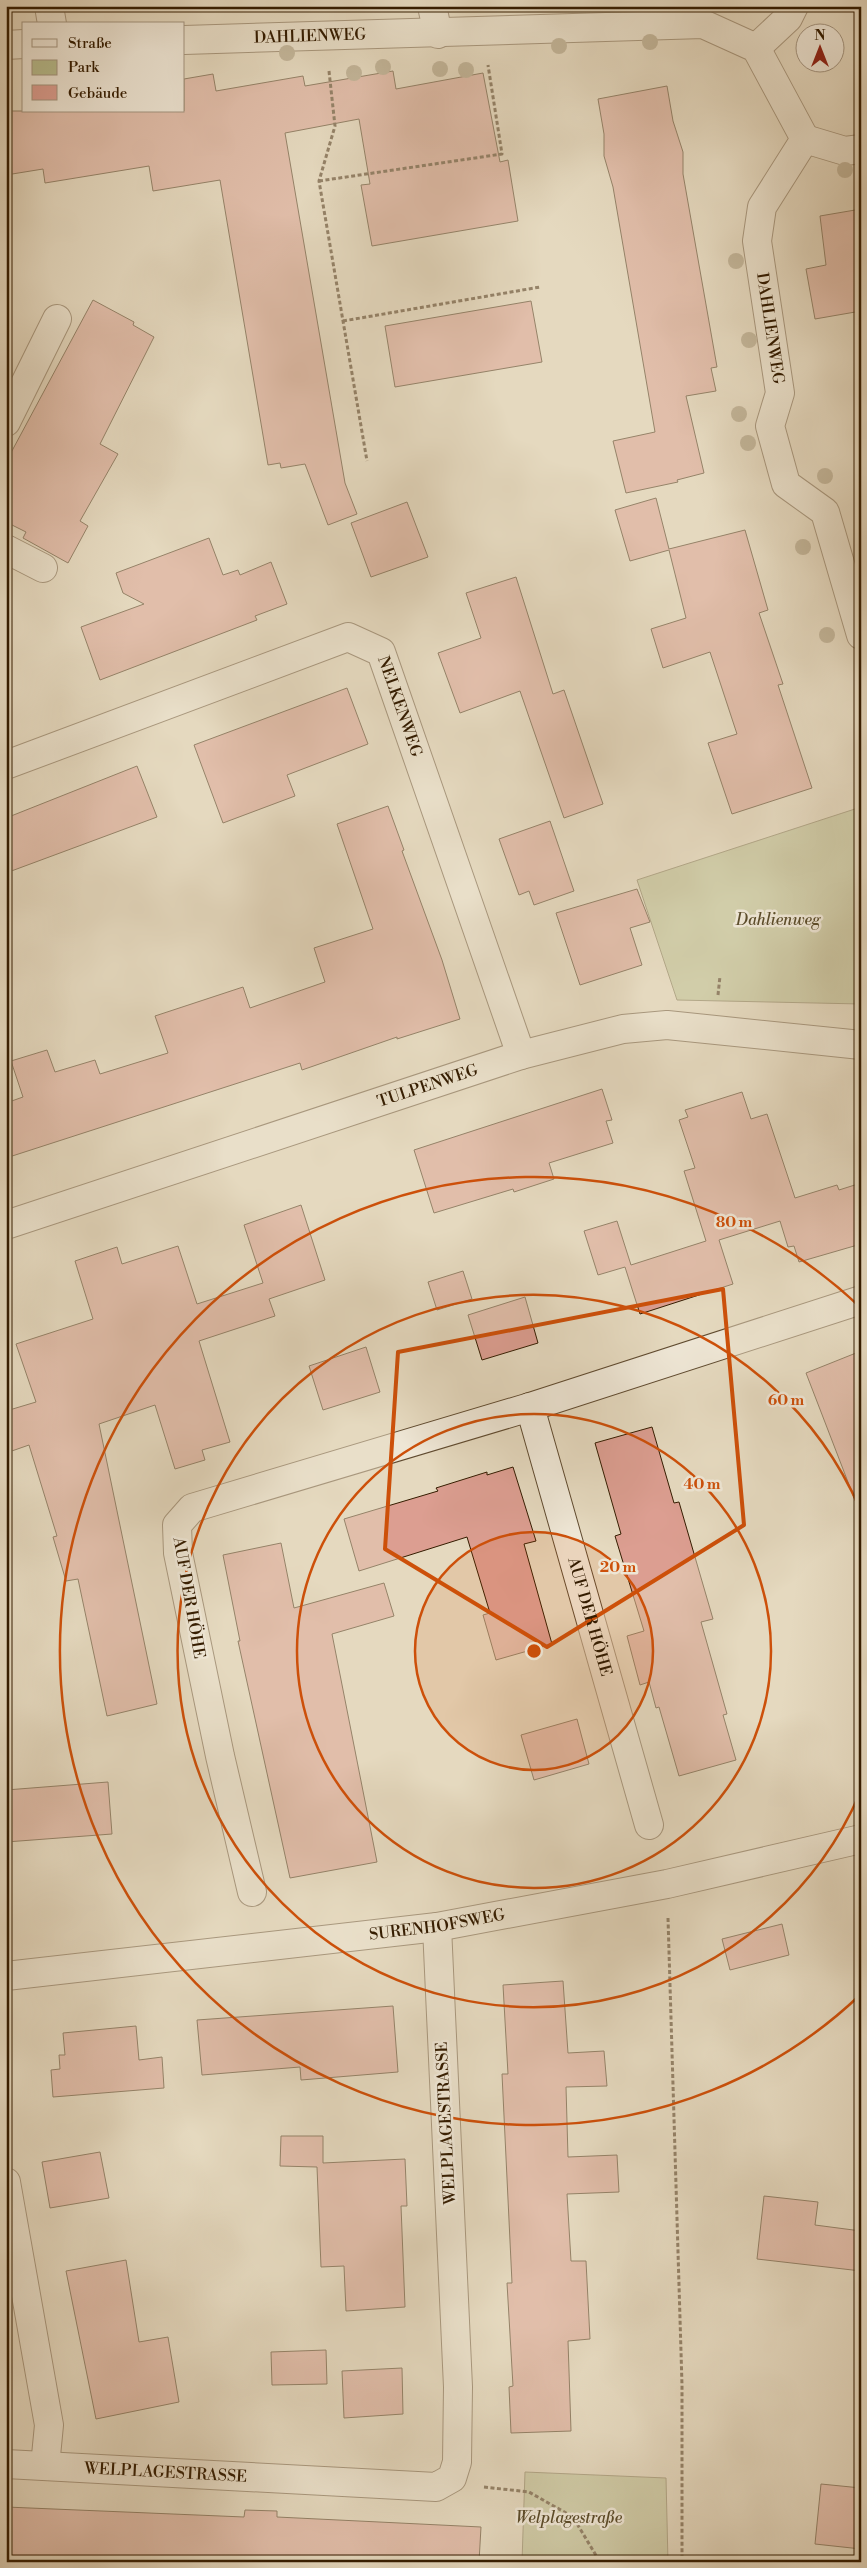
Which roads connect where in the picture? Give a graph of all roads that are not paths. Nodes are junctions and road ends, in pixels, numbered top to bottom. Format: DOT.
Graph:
graph roads {
  1 [pos="49,6"];
  2 [pos="432,6"];
  3 [pos="794,6"];
  4 [pos="52,22"];
  5 [pos="438,34"];
  6 [pos="185,40"];
  7 [pos="6,44"];
  8 [pos="22,44"];
  9 [pos="756,48"];
  10 [pos="805,138"];
  11 [pos="861,148"];
  12 [pos="57,319"];
  13 [pos="6,422"];
  14 [pos="6,549"];
  15 [pos="43,568"];
  16 [pos="861,634"];
  17 [pos="6,765"];
  18 [pos="861,1045"];
  19 [pos="521,1055"];
  20 [pos="6,1225"];
  21 [pos="861,1300"];
  22 [pos="530,1407"];
  23 [pos="649,1825"];
  24 [pos="861,1839"];
  25 [pos="252,1892"];
  26 [pos="437,1927"];
  27 [pos="6,1976"];
  28 [pos="6,2182"];
  29 [pos="6,2464"];
  30 [pos="45,2466"];
  1 -- 4 [label="street"];
  2 -- 5 [label="street"];
  3 -- 9 [label="street"];
  5 -- 6 [label="street, DAHLIENWEG"];
  5 -- 9 [label="street, DAHLIENWEG"];
  7 -- 8 [label="street"];
  9 -- 10 [label="street"];
  10 -- 11 [label="street"];
  10 -- 16 [label="street, DAHLIENWEG"];
  12 -- 13 [label="street"];
  14 -- 15 [label="street"];
  17 -- 19 [label="street, NELKENWEG"];
  18 -- 19 [label="street, TULPENWEG"];
  19 -- 20 [label="street, TULPENWEG"];
  21 -- 22 [label="street, AUF DER HÖHE"];
  22 -- 23 [label="street, AUF DER HÖHE"];
  22 -- 25 [label="street, AUF DER HÖHE"];
  24 -- 26 [label="street, SURENHOFSWEG"];
  26 -- 27 [label="street, SURENHOFSWEG"];
  26 -- 30 [label="street, WELPLAGESTRASSE"];
  28 -- 30 [label="street"];
  29 -- 30 [label="street, WELPLAGESTRASSE"];
}
